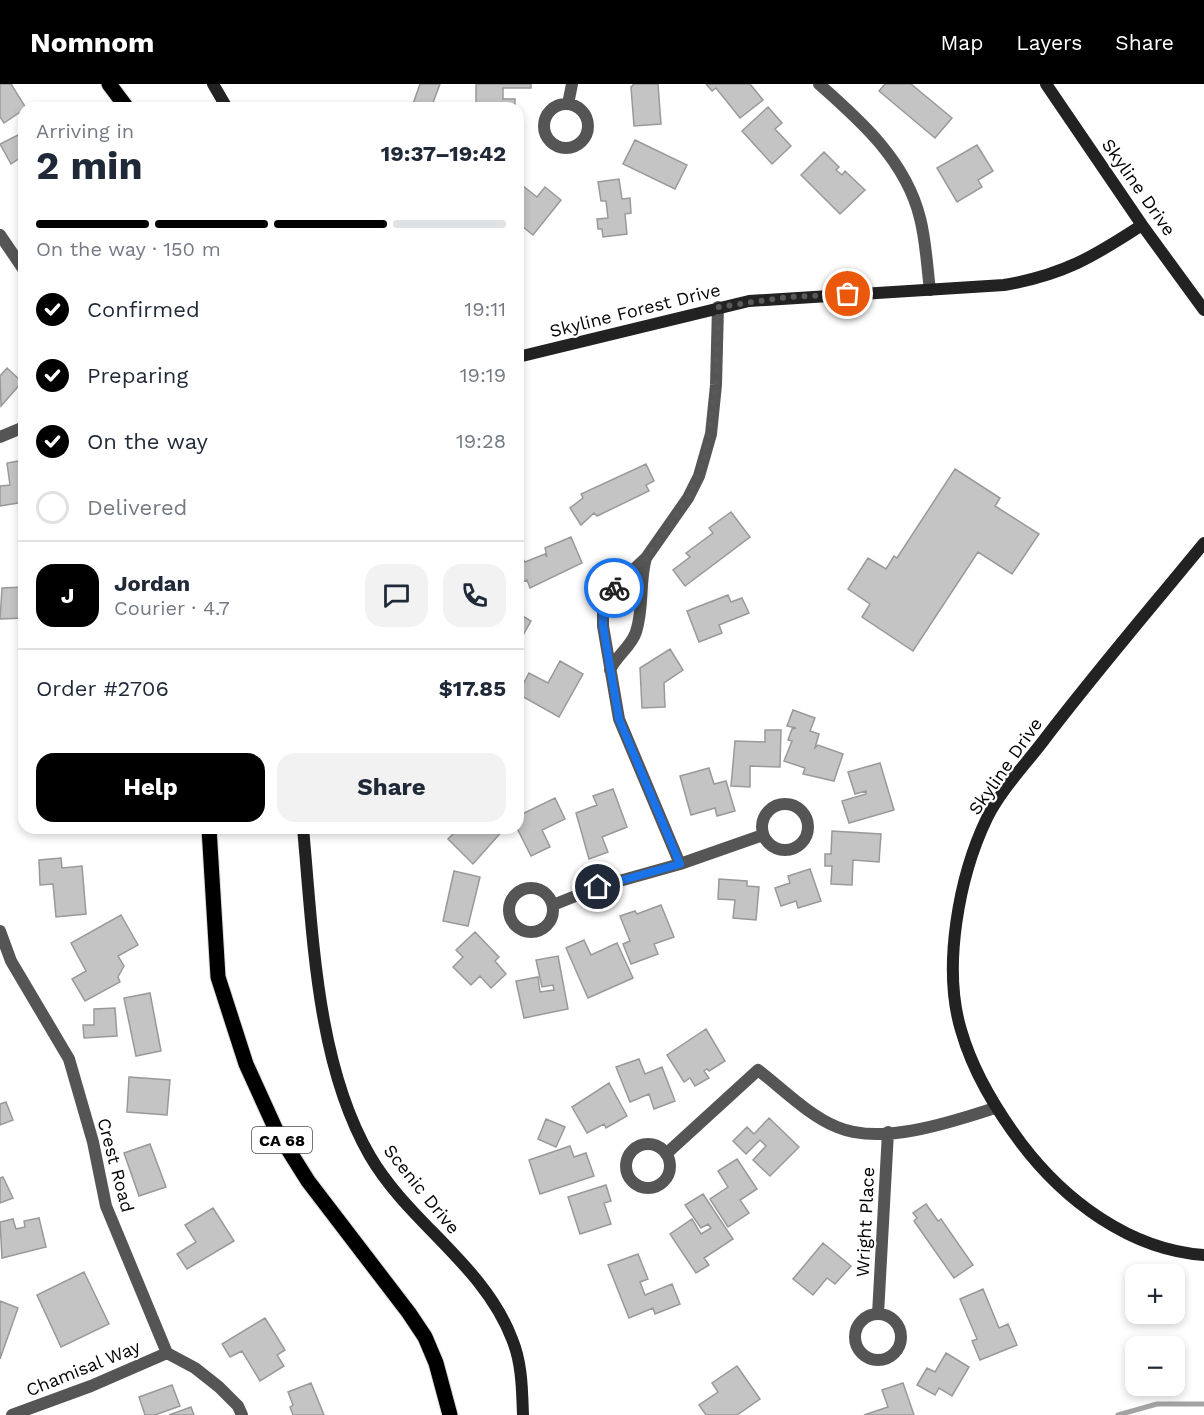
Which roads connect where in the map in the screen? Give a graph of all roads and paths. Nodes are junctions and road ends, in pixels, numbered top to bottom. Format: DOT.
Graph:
graph roads {
  1 [pos="109,84"];
  2 [pos="213,84"];
  3 [pos="572,84"];
  4 [pos="819,84"];
  5 [pos="1047,84"];
  6 [pos="122,102"];
  7 [pos="224,102"];
  8 [pos="568,104"];
  9 [pos="1142,225"];
  10 [pos="0,235"];
  11 [pos="18,261"];
  12 [pos="930,290"];
  13 [pos="718,307"];
  14 [pos="1204,310"];
  15 [pos="524,356"];
  16 [pos="18,430"];
  17 [pos="0,437"];
  18 [pos="1204,543"];
  19 [pos="646,558"];
  20 [pos="610,670"];
  21 [pos="208,834"];
  22 [pos="304,834"];
  23 [pos="763,835"];
  24 [pos="680,864"];
  25 [pos="553,905"];
  26 [pos="0,931"];
  27 [pos="995,1108"];
  28 [pos="888,1132"];
  29 [pos="666,1154"];
  30 [pos="1204,1255"];
  31 [pos="878,1314"];
  32 [pos="167,1353"];
  33 [pos="12,1415"];
  34 [pos="242,1415"];
  35 [pos="450,1415"];
  36 [pos="523,1415"];
  1 -- 6 [label="main road"];
  2 -- 7 [label="street"];
  3 -- 8 [label="street"];
  4 -- 12 [label="street"];
  5 -- 9 [label="street, Skyline Drive"];
  9 -- 12 [label="street, Skyline Forest Drive"];
  9 -- 14 [label="street, Skyline Drive"];
  10 -- 11 [label="street"];
  12 -- 13 [label="street, Skyline Forest Drive"];
  13 -- 15 [label="street, Skyline Forest Drive"];
  13 -- 19 [label="street"];
  16 -- 17 [label="street"];
  18 -- 27 [label="street, Skyline Drive"];
  19 -- 20 [label="street"];
  19 -- 20 [label="street"];
  20 -- 24 [label="street"];
  21 -- 35 [label="main road, CA 68"];
  22 -- 36 [label="street, Scenic Drive"];
  23 -- 24 [label="street"];
  24 -- 25 [label="street"];
  26 -- 32 [label="street, Crest Road"];
  27 -- 28 [label="street"];
  27 -- 30 [label="street, Skyline Drive"];
  28 -- 29 [label="street"];
  28 -- 31 [label="street, Wright Place"];
  32 -- 33 [label="street, Chamisal Way"];
  32 -- 34 [label="street"];
}
